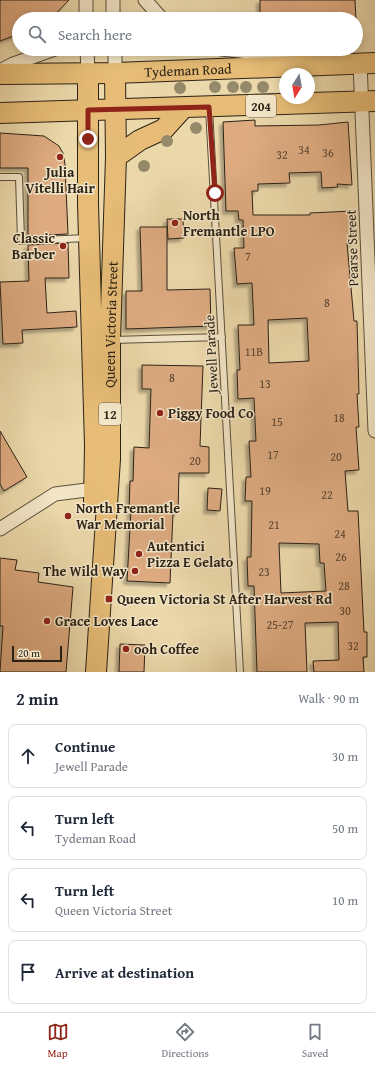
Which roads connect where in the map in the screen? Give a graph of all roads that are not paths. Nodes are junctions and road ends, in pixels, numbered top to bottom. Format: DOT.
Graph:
graph roads {
  1 [pos="86,0"];
  2 [pos="113,0"];
  3 [pos="145,0"];
  4 [pos="86,12"];
  5 [pos="113,12"];
  6 [pos="156,12"];
  7 [pos="35,56"];
  8 [pos="87,56"];
  9 [pos="115,56"];
  10 [pos="294,56"];
  11 [pos="368,63"];
  12 [pos="0,73"];
  13 [pos="88,73"];
  14 [pos="115,73"];
  15 [pos="368,101"];
  16 [pos="209,107"];
  17 [pos="183,108"];
  18 [pos="88,110"];
  19 [pos="116,110"];
  20 [pos="0,113"];
  21 [pos="116,156"];
  22 [pos="0,177"];
  23 [pos="89,238"];
  24 [pos="222,337"];
  25 [pos="110,340"];
  26 [pos="375,431"];
  27 [pos="101,490"];
  28 [pos="0,529"];
  29 [pos="84,672"];
  30 [pos="96,672"];
  31 [pos="240,672"];
  1 -- 4 [label="street"];
  2 -- 5 [label="street"];
  3 -- 6 [label="street"];
  7 -- 12 [label="street"];
  8 -- 13 [label="street, Queen Victoria Street / 12"];
  9 -- 14 [label="street, Queen Victoria Street / 12"];
  10 -- 11 [label="street"];
  11 -- 14 [label="main road, Tydeman Road"];
  11 -- 15 [label="street, Pearse Street"];
  12 -- 13 [label="main road, Tydeman Road"];
  13 -- 14 [label="main road, Tydeman Road"];
  13 -- 18 [label="main road, Queen Victoria Street / 12"];
  14 -- 19 [label="main road, Queen Victoria Street / 12"];
  15 -- 16 [label="main road, 204"];
  15 -- 26 [label="street, Pearse Street"];
  16 -- 17 [label="main road, 204"];
  16 -- 24 [label="lane, Jewell Parade"];
  17 -- 19 [label="main road, 204"];
  17 -- 21 [label="main road"];
  18 -- 19 [label="main road, 204"];
  18 -- 20 [label="main road, 204"];
  18 -- 23 [label="main road, Queen Victoria Street / 12"];
  19 -- 21 [label="main road, Queen Victoria Street / 12"];
  21 -- 25 [label="main road, Queen Victoria Street / 12"];
  22 -- 23 [label="lane"];
  23 -- 27 [label="main road, Queen Victoria Street / 12"];
  24 -- 25 [label="lane"];
  24 -- 31 [label="lane, Jewell Parade"];
  25 -- 27 [label="main road, Queen Victoria Street / 12"];
  27 -- 28 [label="street"];
  27 -- 29 [label="main road, Queen Victoria Street / 12"];
  27 -- 30 [label="main road, Queen Victoria Street / 12"];
}
